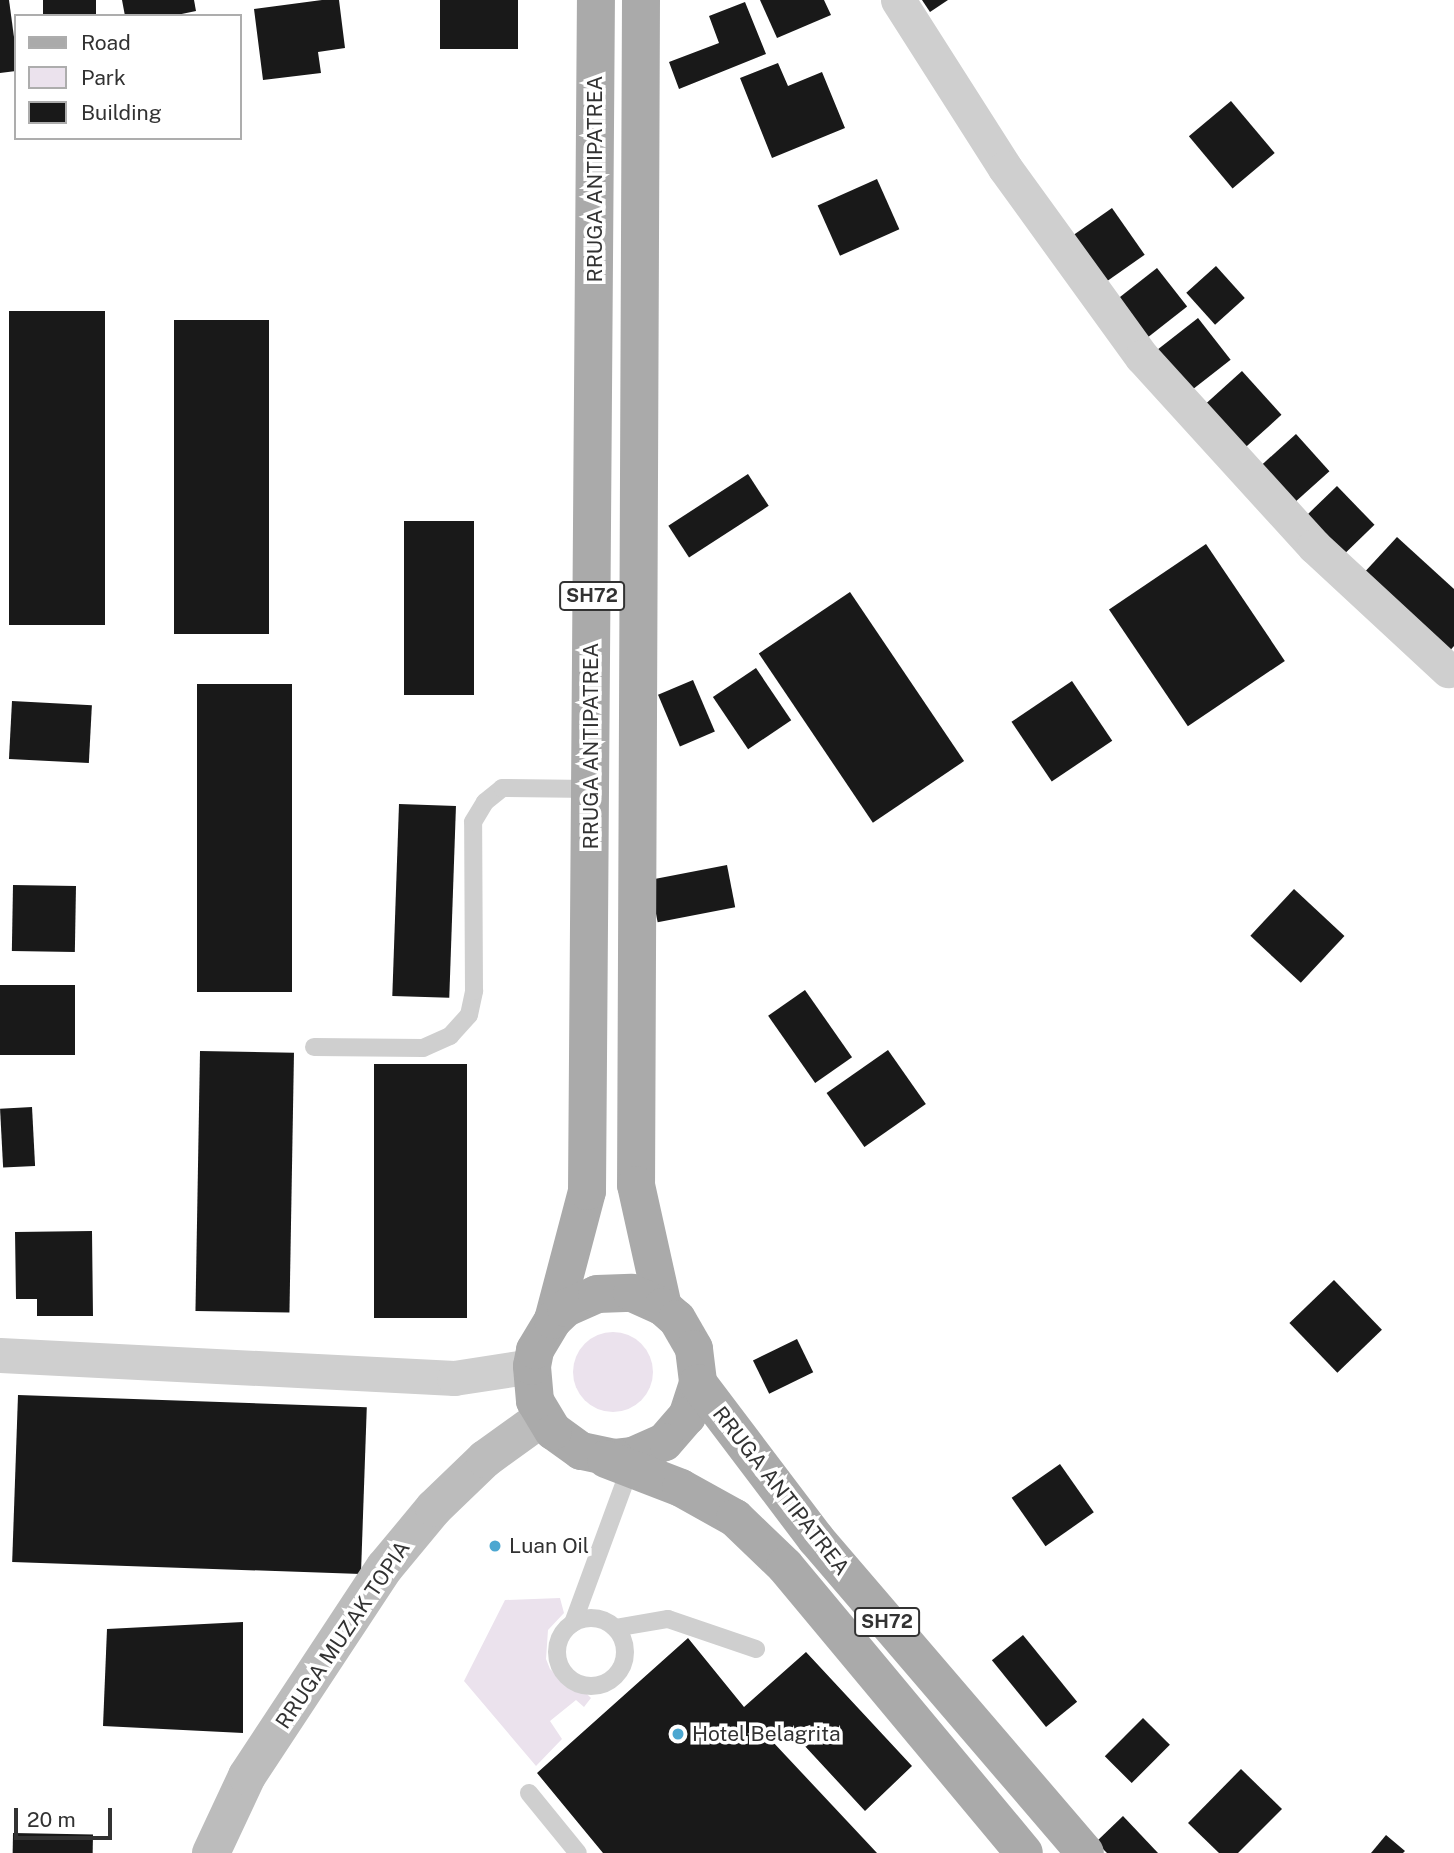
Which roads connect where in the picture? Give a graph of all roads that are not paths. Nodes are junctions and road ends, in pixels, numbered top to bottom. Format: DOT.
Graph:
graph roads {
  1 [pos="596,0"];
  2 [pos="641,0"];
  3 [pos="898,0"];
  4 [pos="1448,670"];
  5 [pos="591,789"];
  6 [pos="314,1047"];
  7 [pos="663,1307"];
  8 [pos="553,1320"];
  9 [pos="0,1355"];
  10 [pos="532,1366"];
  11 [pos="698,1383"];
  12 [pos="543,1417"];
  13 [pos="614,1462"];
  14 [pos="573,1623"];
  15 [pos="615,1628"];
  16 [pos="756,1649"];
  17 [pos="529,1793"];
  18 [pos="211,1853"];
  19 [pos="578,1853"];
  20 [pos="1024,1853"];
  21 [pos="1085,1853"];
  1 -- 5 [label="main road, RRUGA ANTIPATREA / SH72"];
  2 -- 7 [label="main road, SH72"];
  3 -- 4 [label="street"];
  5 -- 6 [label="lane"];
  5 -- 8 [label="main road, RRUGA ANTIPATREA / SH72"];
  7 -- 8 [label="main road, RRUGA ANTIPATREA / SH72"];
  7 -- 11 [label="main road, RRUGA ANTIPATREA / SH72"];
  8 -- 10 [label="main road, RRUGA ANTIPATREA / SH72"];
  9 -- 10 [label="street"];
  10 -- 12 [label="main road, RRUGA ANTIPATREA / SH72"];
  11 -- 13 [label="main road, RRUGA ANTIPATREA / SH72"];
  11 -- 21 [label="main road, RRUGA ANTIPATREA / SH72"];
  12 -- 13 [label="main road, RRUGA ANTIPATREA / SH72"];
  12 -- 18 [label="street, RRUGA MUZAK TOPIA"];
  13 -- 14 [label="lane"];
  13 -- 20 [label="main road, RRUGA ANTIPATREA / SH72"];
  14 -- 15 [label="lane"];
  14 -- 15 [label="lane"];
  15 -- 16 [label="lane"];
  17 -- 19 [label="lane"];
}
